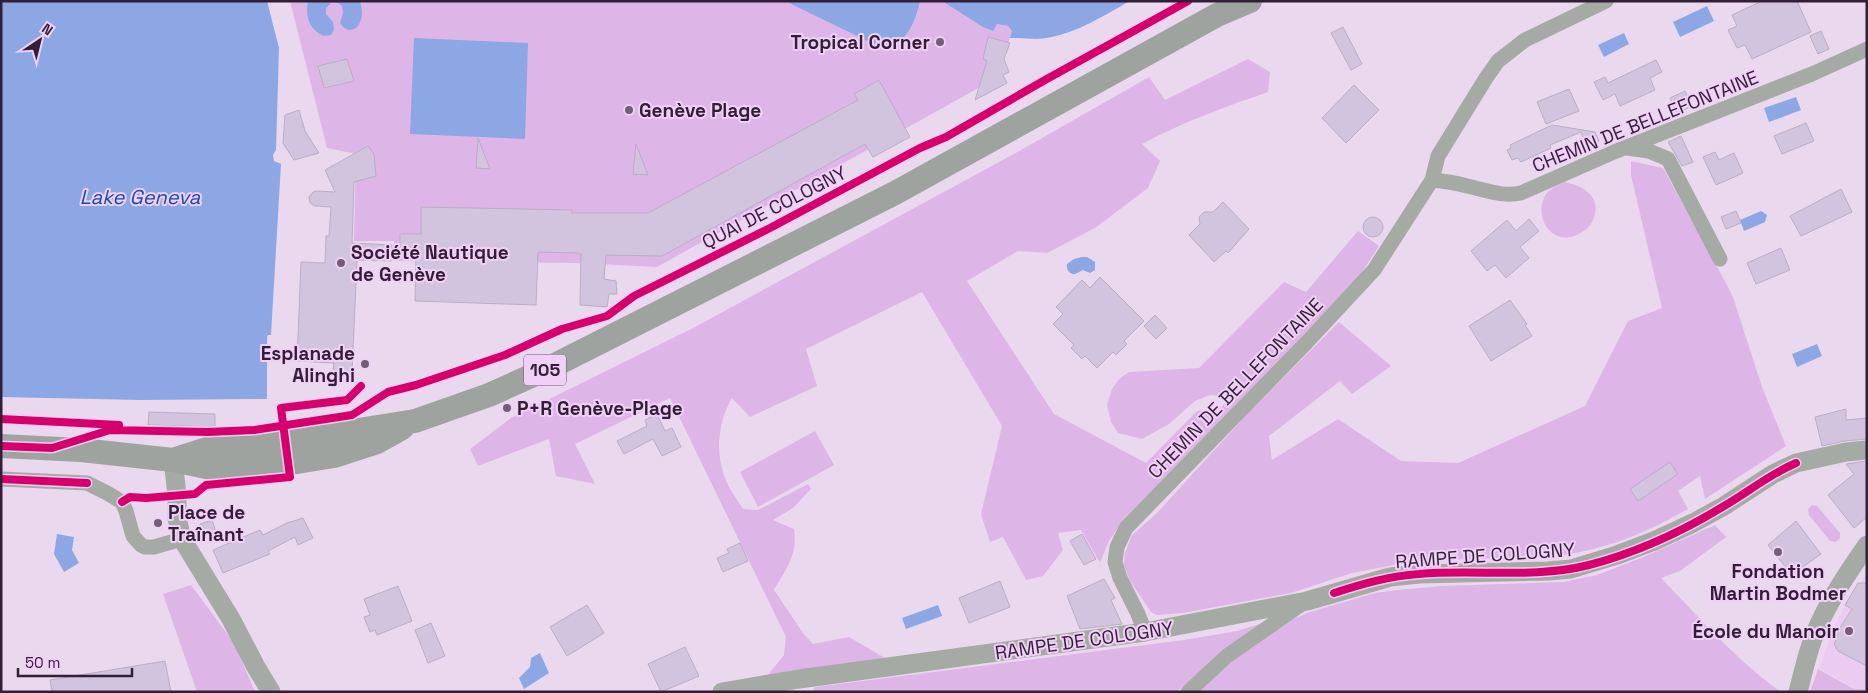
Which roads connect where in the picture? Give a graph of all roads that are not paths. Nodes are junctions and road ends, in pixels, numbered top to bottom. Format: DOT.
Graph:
graph roads {
  1 [pos="1250,1"];
  2 [pos="1606,1"];
  3 [pos="1226,8"];
  4 [pos="1867,49"];
  5 [pos="1625,148"];
  6 [pos="1432,180"];
  7 [pos="1720,259"];
  8 [pos="1,446"];
  9 [pos="1867,450"];
  10 [pos="173,460"];
  11 [pos="1,479"];
  12 [pos="182,539"];
  13 [pos="1867,545"];
  14 [pos="1307,601"];
  15 [pos="1145,632"];
  16 [pos="271,692"];
  17 [pos="722,692"];
  18 [pos="1188,692"];
  19 [pos="1798,692"];
  1 -- 3 [label="main road, 105"];
  2 -- 6 [label="street, CHEMIN DE BELLEFONTAINE"];
  3 -- 10 [label="main road, 105"];
  4 -- 5 [label="street, CHEMIN DE BELLEFONTAINE"];
  5 -- 6 [label="street, CHEMIN DE BELLEFONTAINE"];
  5 -- 7 [label="street"];
  6 -- 15 [label="street, CHEMIN DE BELLEFONTAINE"];
  8 -- 10 [label="main road, 105"];
  9 -- 14 [label="street, RAMPE DE COLOGNY"];
  10 -- 12 [label="street"];
  11 -- 12 [label="street"];
  12 -- 16 [label="street"];
  13 -- 19 [label="street"];
  14 -- 15 [label="street, RAMPE DE COLOGNY"];
  14 -- 18 [label="street"];
  15 -- 17 [label="street, RAMPE DE COLOGNY"];
}
